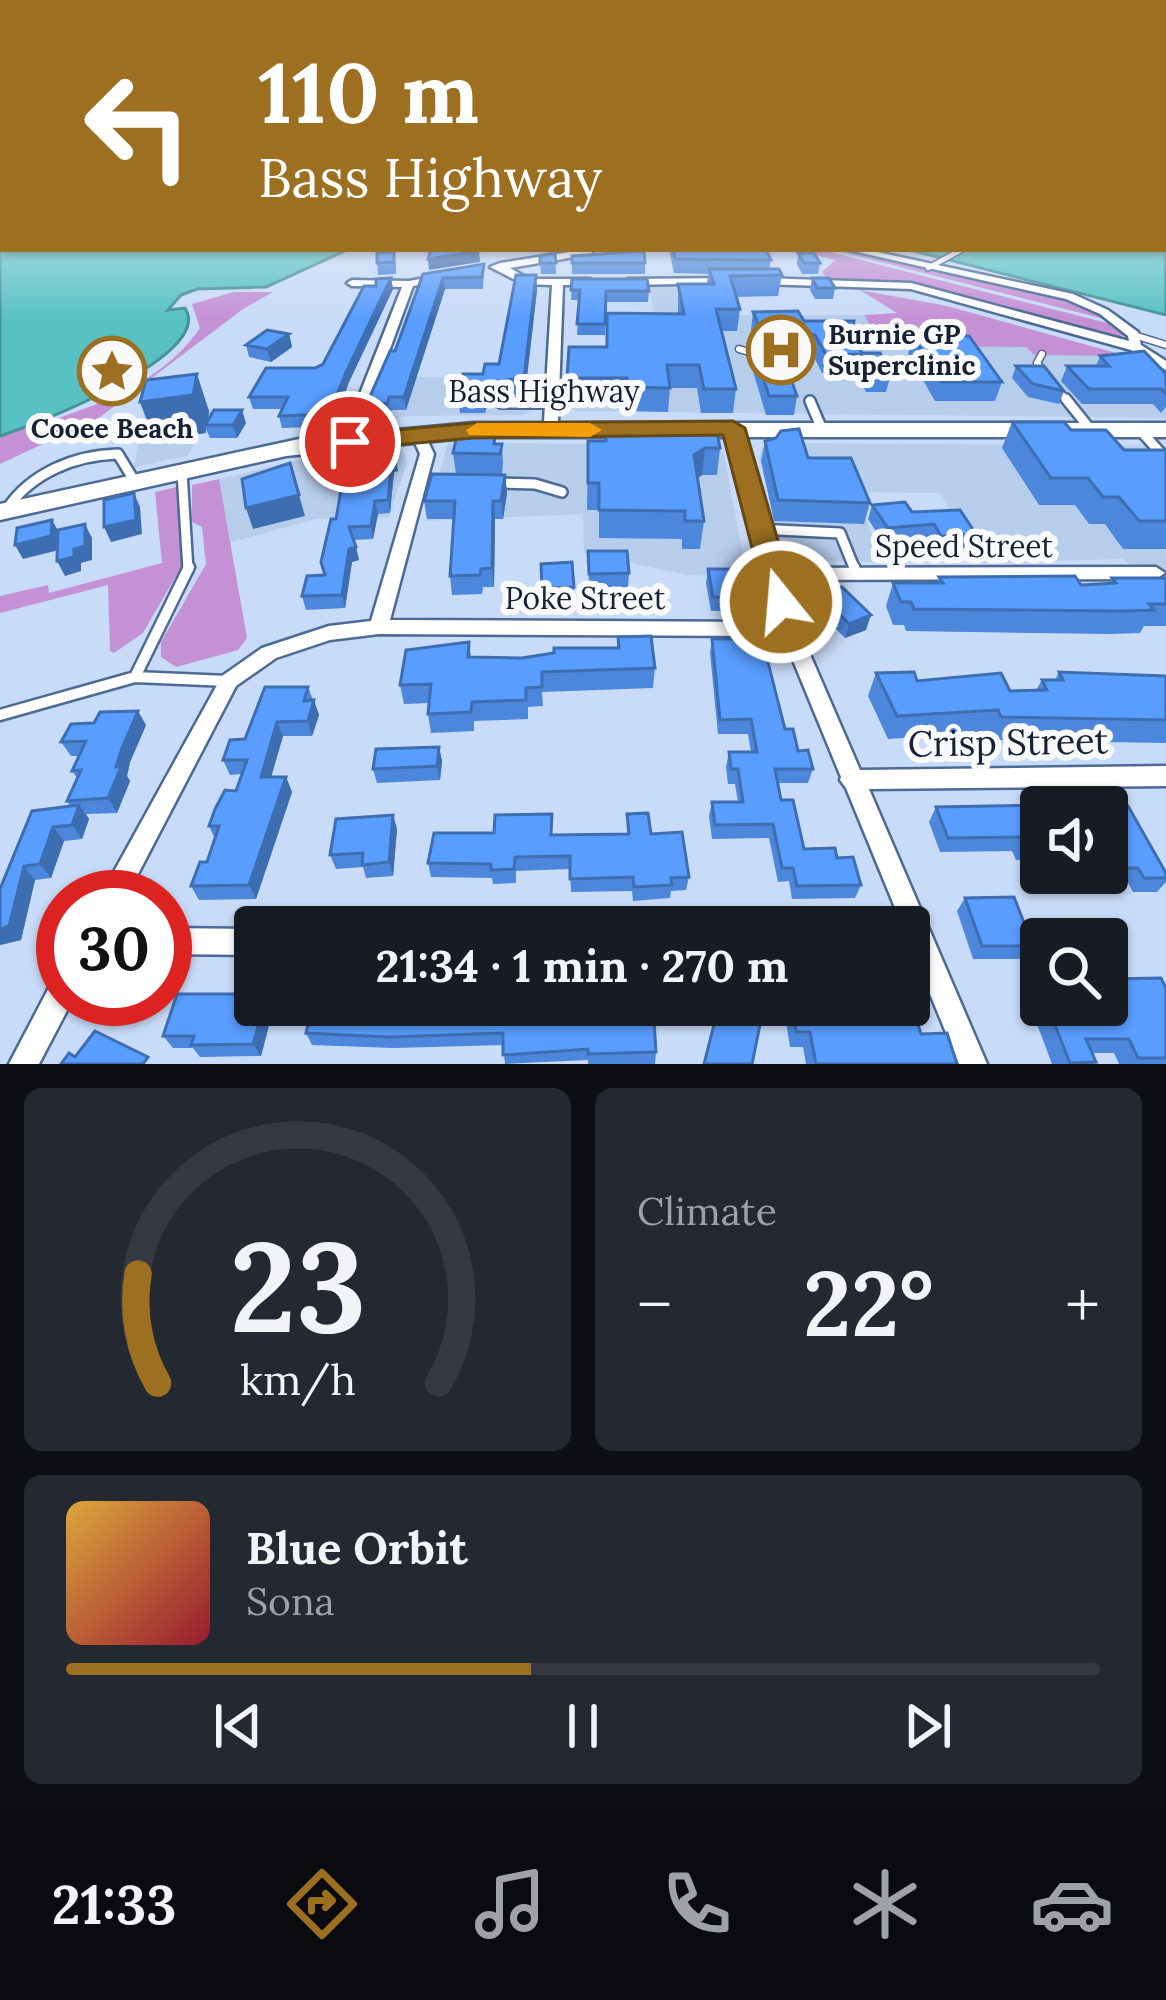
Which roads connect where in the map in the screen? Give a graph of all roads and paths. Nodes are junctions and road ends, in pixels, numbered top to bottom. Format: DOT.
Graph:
graph roads {
  1 [pos="588,252"];
  2 [pos="861,252"];
  3 [pos="957,252"];
  4 [pos="500,266"];
  5 [pos="928,268"];
  6 [pos="476,271"];
  7 [pos="453,276"];
  8 [pos="733,281"];
  9 [pos="756,281"];
  10 [pos="558,282"];
  11 [pos="600,282"];
  12 [pos="621,282"];
  13 [pos="352,283"];
  14 [pos="409,284"];
  15 [pos="1134,341"];
  16 [pos="1166,345"];
  17 [pos="739,349"];
  18 [pos="1042,354"];
  19 [pos="777,358"];
  20 [pos="1166,366"];
  21 [pos="810,401"];
  22 [pos="501,403"];
  23 [pos="550,413"];
  24 [pos="821,427"];
  25 [pos="733,428"];
  26 [pos="1090,429"];
  27 [pos="1140,430"];
  28 [pos="1166,430"];
  29 [pos="363,431"];
  30 [pos="418,434"];
  31 [pos="286,449"];
  32 [pos="1166,459"];
  33 [pos="182,472"];
  34 [pos="419,482"];
  35 [pos="442,483"];
  36 [pos="488,483"];
  37 [pos="562,492"];
  38 [pos="3,512"];
  39 [pos="758,529"];
  40 [pos="856,573"];
  41 [pos="1161,573"];
  42 [pos="771,574"];
  43 [pos="380,627"];
  44 [pos="790,629"];
  45 [pos="135,677"];
  46 [pos="229,681"];
  47 [pos="0,715"];
  48 [pos="1166,776"];
  49 [pos="851,780"];
  50 [pos="128,870"];
  51 [pos="900,906"];
  52 [pos="192,941"];
  53 [pos="234,942"];
  54 [pos="930,976"];
  55 [pos="44,1026"];
  56 [pos="23,1064"];
  57 [pos="973,1064"];
  1 -- 4 [label="street"];
  2 -- 5 [label="street"];
  3 -- 5 [label="lane"];
  4 -- 6 [label="street"];
  4 -- 10 [label="street"];
  5 -- 15 [label="street"];
  7 -- 14 [label="street"];
  8 -- 12 [label="street"];
  9 -- 15 [label="street"];
  10 -- 11 [label="street"];
  10 -- 23 [label="street"];
  13 -- 14 [label="street"];
  14 -- 29 [label="street"];
  15 -- 16 [label="lane"];
  15 -- 20 [label="street"];
  17 -- 19 [label="lane"];
  18 -- 26 [label="lane"];
  21 -- 24 [label="lane"];
  22 -- 23 [label="lane"];
  23 -- 25 [label="highway, Bass Highway"];
  23 -- 29 [label="highway, Bass Highway"];
  24 -- 25 [label="highway, Bass Highway"];
  24 -- 26 [label="highway, Bass Highway"];
  25 -- 30 [label="highway, Bass Highway"];
  25 -- 39 [label="street"];
  26 -- 27 [label="highway, Bass Highway"];
  27 -- 28 [label="highway, Bass Highway"];
  27 -- 32 [label="lane"];
  29 -- 31 [label="highway, Bass Highway"];
  30 -- 31 [label="highway, Bass Highway"];
  30 -- 34 [label="street"];
  31 -- 33 [label="highway, Bass Highway"];
  33 -- 38 [label="highway, Bass Highway"];
  33 -- 45 [label="lane"];
  34 -- 35 [label="lane"];
  34 -- 43 [label="street"];
  36 -- 37 [label="lane"];
  39 -- 40 [label="lane"];
  39 -- 42 [label="street"];
  40 -- 41 [label="street, Speed Street"];
  40 -- 42 [label="street, Speed Street"];
  42 -- 44 [label="street"];
  43 -- 44 [label="street, Poke Street"];
  43 -- 46 [label="street, Poke Street"];
  44 -- 49 [label="street"];
  45 -- 46 [label="lane"];
  45 -- 47 [label="lane"];
  46 -- 50 [label="street"];
  48 -- 49 [label="street, Crisp Street"];
  49 -- 51 [label="street"];
  52 -- 53 [label="street"];
  54 -- 57 [label="street"];
  55 -- 56 [label="street"];
}
